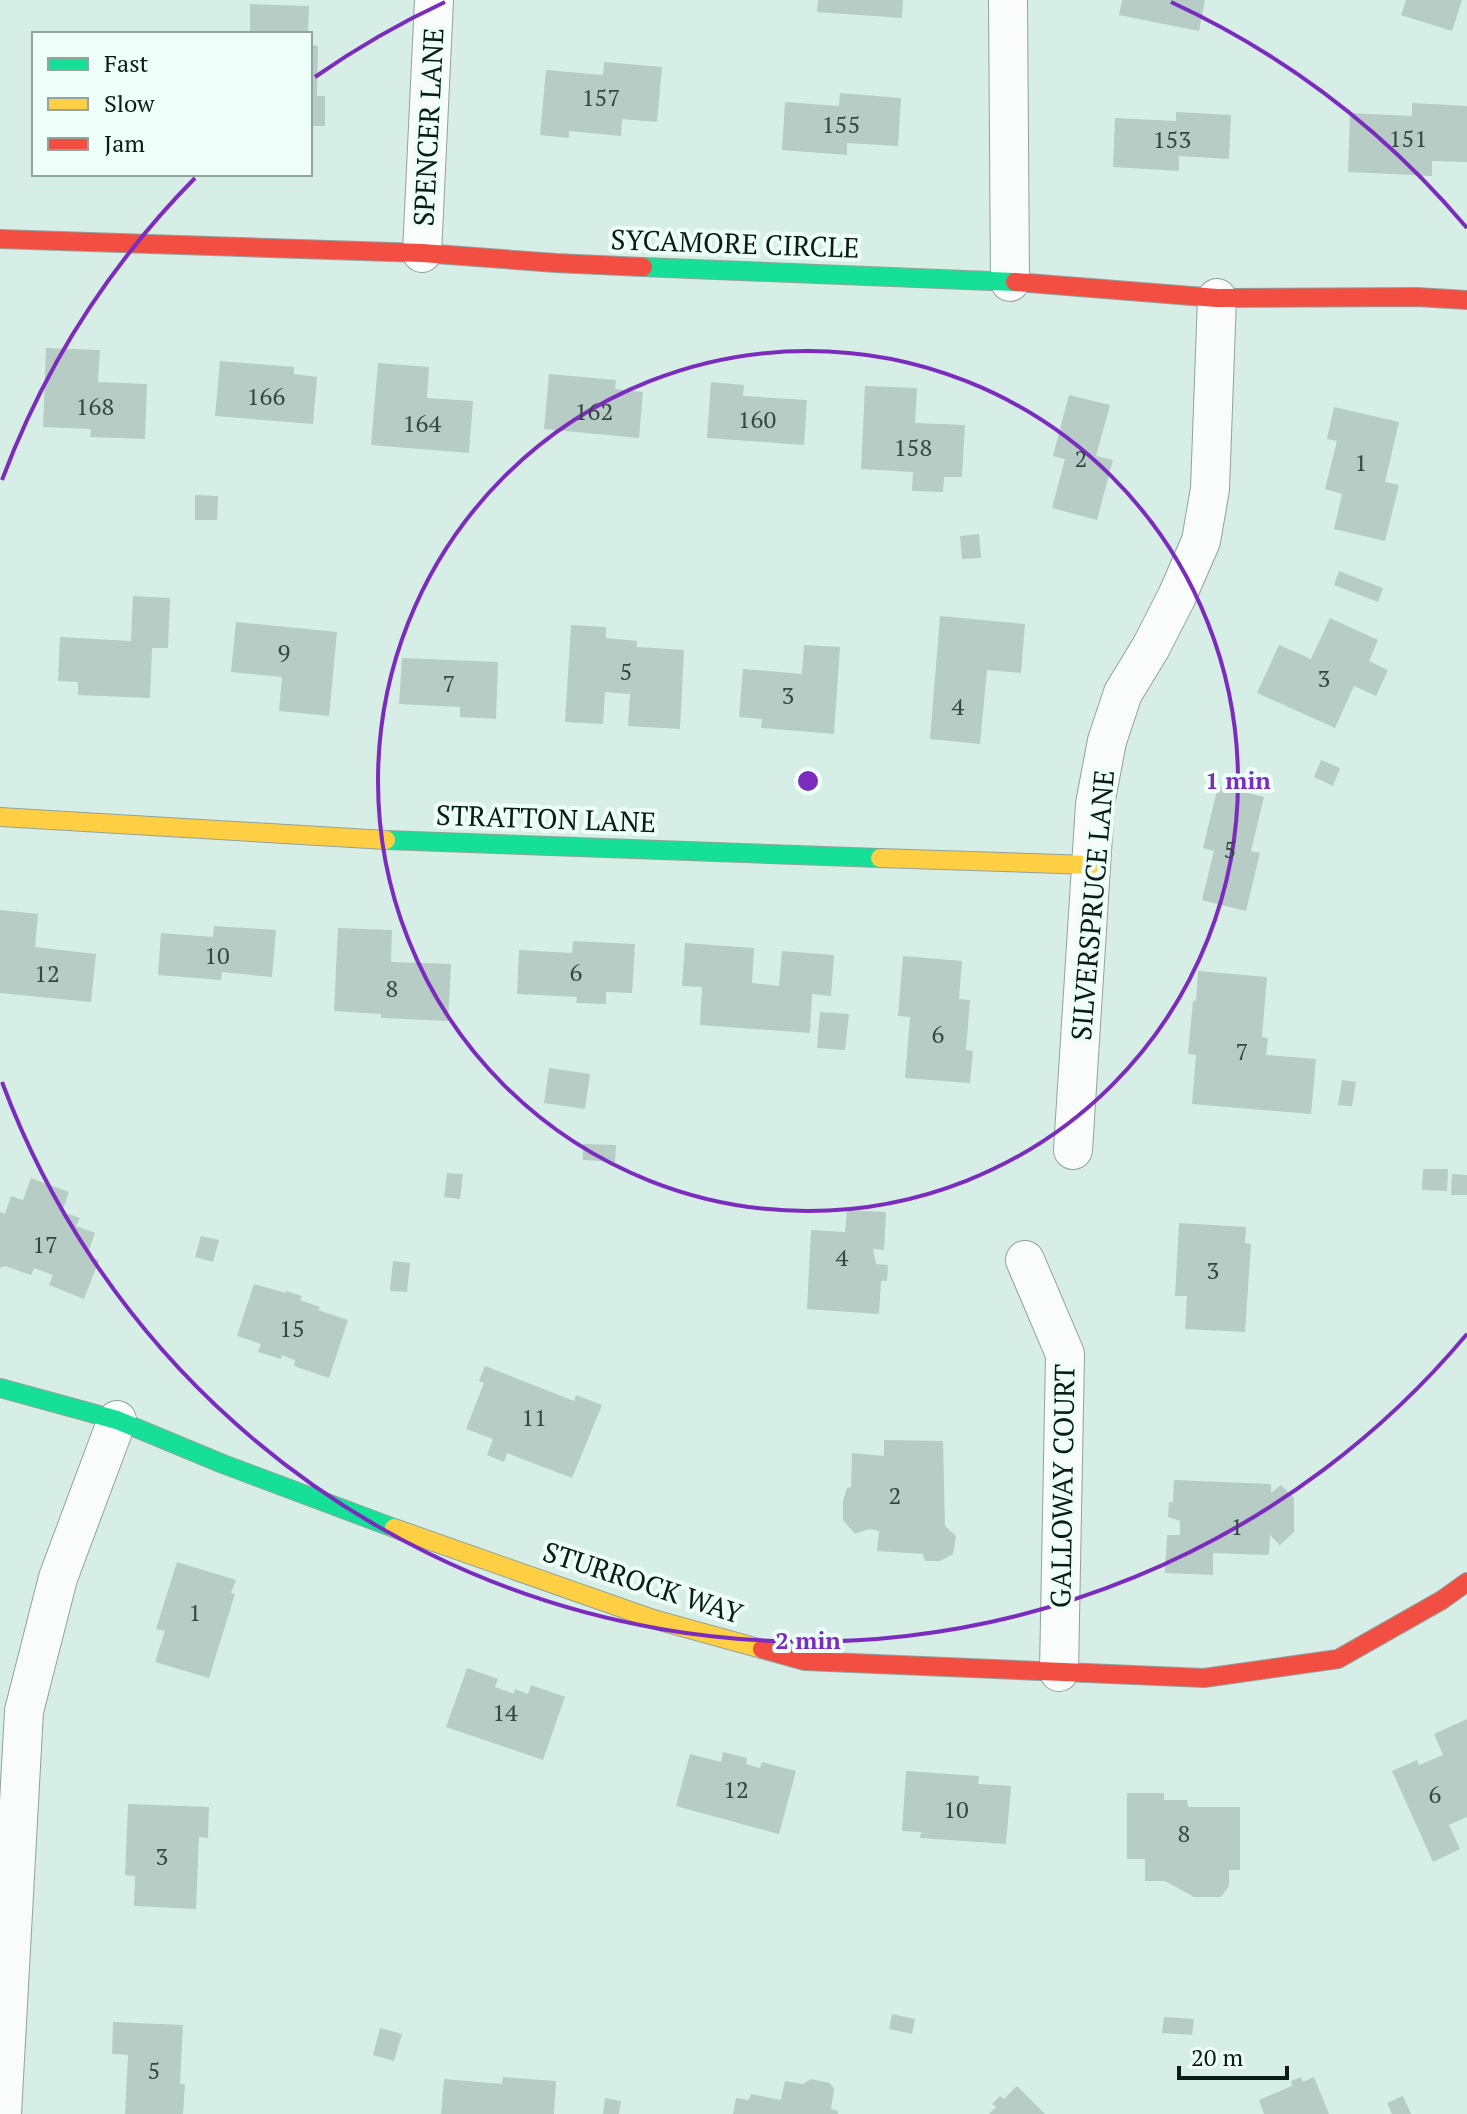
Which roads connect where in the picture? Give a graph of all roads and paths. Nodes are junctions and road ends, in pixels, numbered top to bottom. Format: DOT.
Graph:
graph roads {
  1 [pos="434,0"];
  2 [pos="1008,0"];
  3 [pos="0,239"];
  4 [pos="422,253"];
  5 [pos="1010,282"];
  6 [pos="1217,298"];
  7 [pos="1467,300"];
  8 [pos="0,817"];
  9 [pos="1091,865"];
  10 [pos="1073,1150"];
  11 [pos="1025,1260"];
  12 [pos="0,1388"];
  13 [pos="117,1420"];
  14 [pos="1467,1582"];
  15 [pos="1059,1672"];
  16 [pos="2,2114"];
  1 -- 4 [label="street, SPENCER LANE"];
  2 -- 5 [label="street"];
  3 -- 4 [label="street, SYCAMORE CIRCLE"];
  4 -- 5 [label="street, SYCAMORE CIRCLE"];
  5 -- 6 [label="street, SYCAMORE CIRCLE"];
  6 -- 7 [label="street, SYCAMORE CIRCLE"];
  6 -- 9 [label="street, SILVERSPRUCE LANE"];
  8 -- 9 [label="street, STRATTON LANE"];
  9 -- 10 [label="street, SILVERSPRUCE LANE"];
  11 -- 15 [label="street, GALLOWAY COURT"];
  12 -- 13 [label="street, STURROCK WAY"];
  13 -- 15 [label="street, STURROCK WAY"];
  13 -- 16 [label="street"];
  14 -- 15 [label="street, STURROCK WAY"];
}
